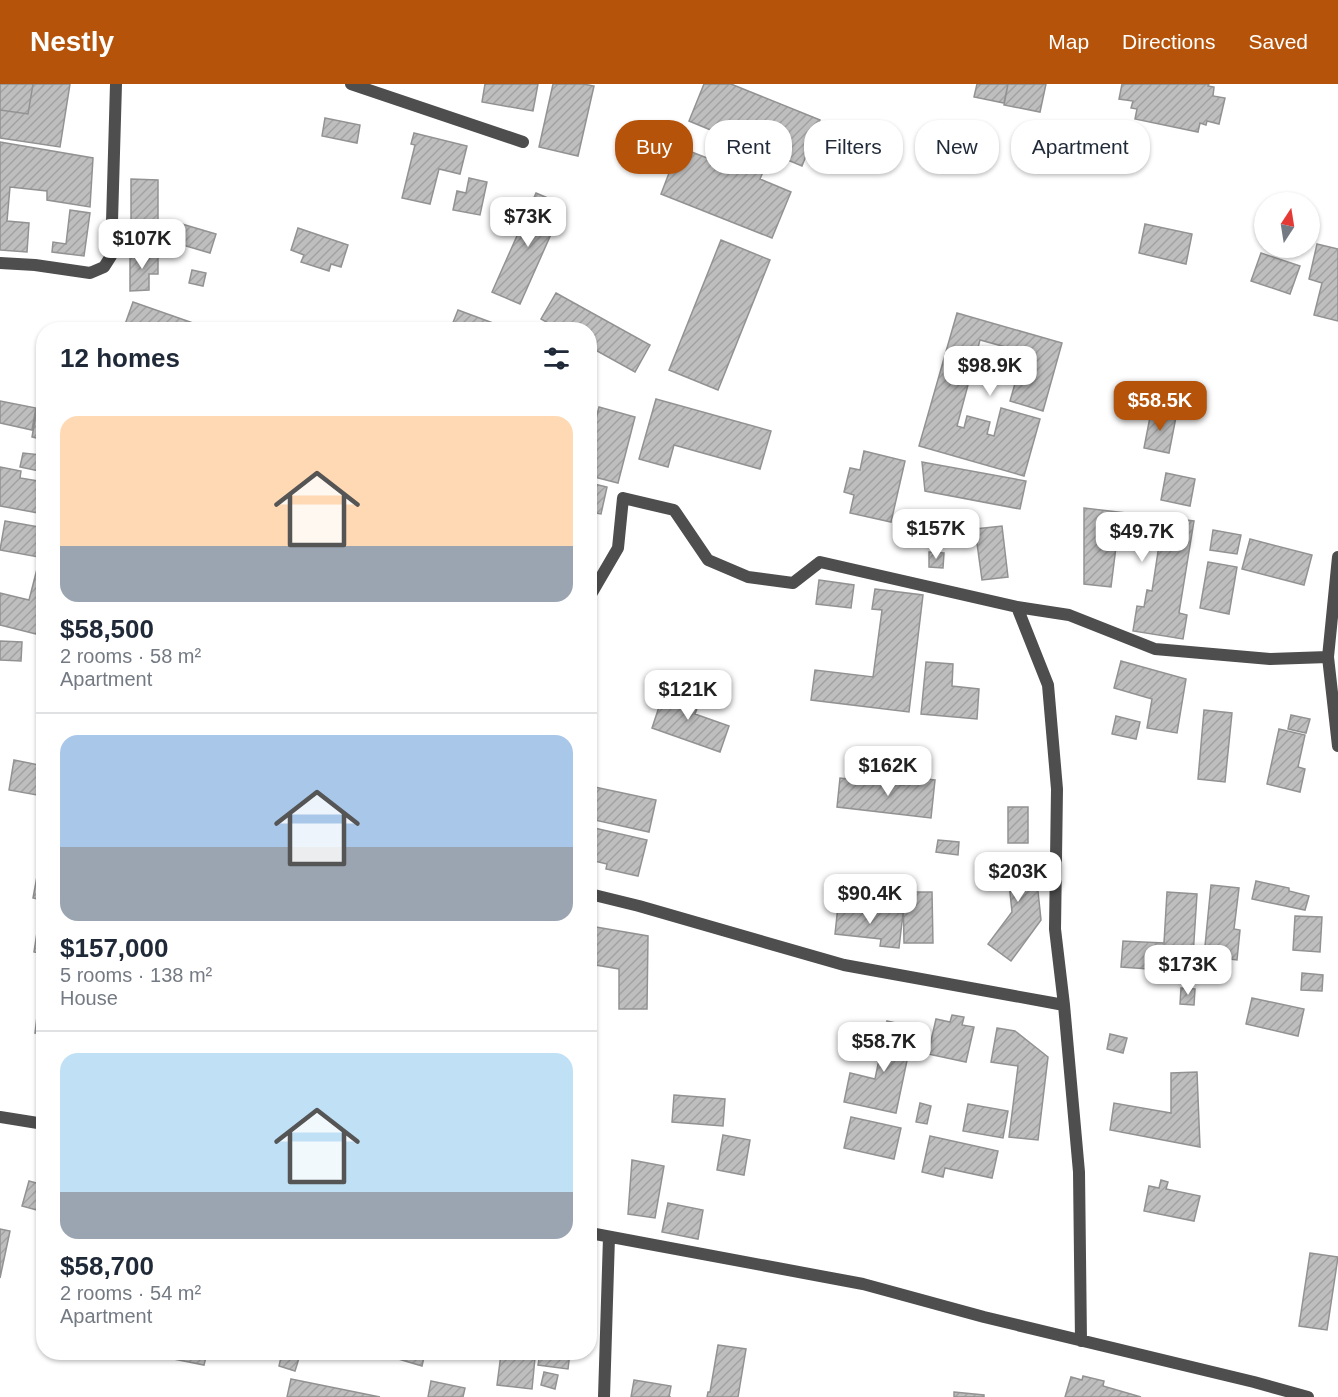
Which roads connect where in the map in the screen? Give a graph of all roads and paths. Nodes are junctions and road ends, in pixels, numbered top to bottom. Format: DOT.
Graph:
graph roads {
  1 [pos="116,84"];
  2 [pos="351,84"];
  3 [pos="523,141"];
  4 [pos="0,263"];
  5 [pos="1338,557"];
  6 [pos="597,584"];
  7 [pos="1017,607"];
  8 [pos="1328,657"];
  9 [pos="1338,746"];
  10 [pos="597,896"];
  11 [pos="1064,1005"];
  12 [pos="0,1117"];
  13 [pos="36,1123"];
  14 [pos="597,1234"];
  15 [pos="609,1237"];
  16 [pos="1081,1341"];
  17 [pos="604,1397"];
  18 [pos="1308,1397"];
  1 -- 4 [label="street"];
  2 -- 3 [label="street"];
  5 -- 8 [label="street"];
  6 -- 7 [label="street"];
  7 -- 8 [label="street"];
  7 -- 11 [label="street"];
  8 -- 9 [label="street"];
  10 -- 11 [label="street"];
  11 -- 16 [label="street"];
  12 -- 13 [label="street"];
  14 -- 15 [label="street"];
  15 -- 16 [label="street"];
  15 -- 17 [label="street"];
  16 -- 18 [label="street"];
}
